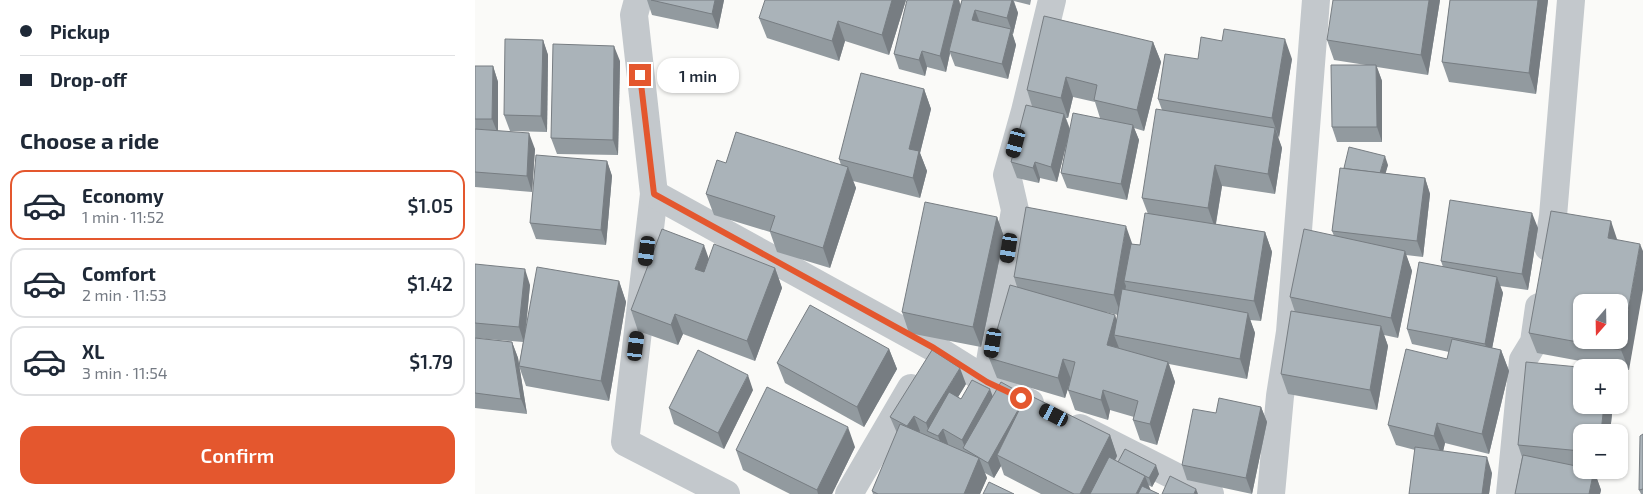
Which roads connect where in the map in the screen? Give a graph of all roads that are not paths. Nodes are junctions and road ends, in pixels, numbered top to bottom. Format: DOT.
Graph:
graph roads {
  1 [pos="638,0"];
  2 [pos="1052,0"];
  3 [pos="1316,0"];
  4 [pos="1571,0"];
  5 [pos="654,194"];
  6 [pos="934,348"];
  7 [pos="987,382"];
  8 [pos="726,494"];
  9 [pos="849,494"];
  10 [pos="1210,494"];
  11 [pos="1271,494"];
  12 [pos="1510,494"];
  1 -- 5 [label="street"];
  2 -- 7 [label="street"];
  3 -- 11 [label="street"];
  4 -- 12 [label="street"];
  5 -- 6 [label="street"];
  5 -- 8 [label="street"];
  6 -- 7 [label="street"];
  6 -- 9 [label="street"];
  7 -- 10 [label="street"];
}
